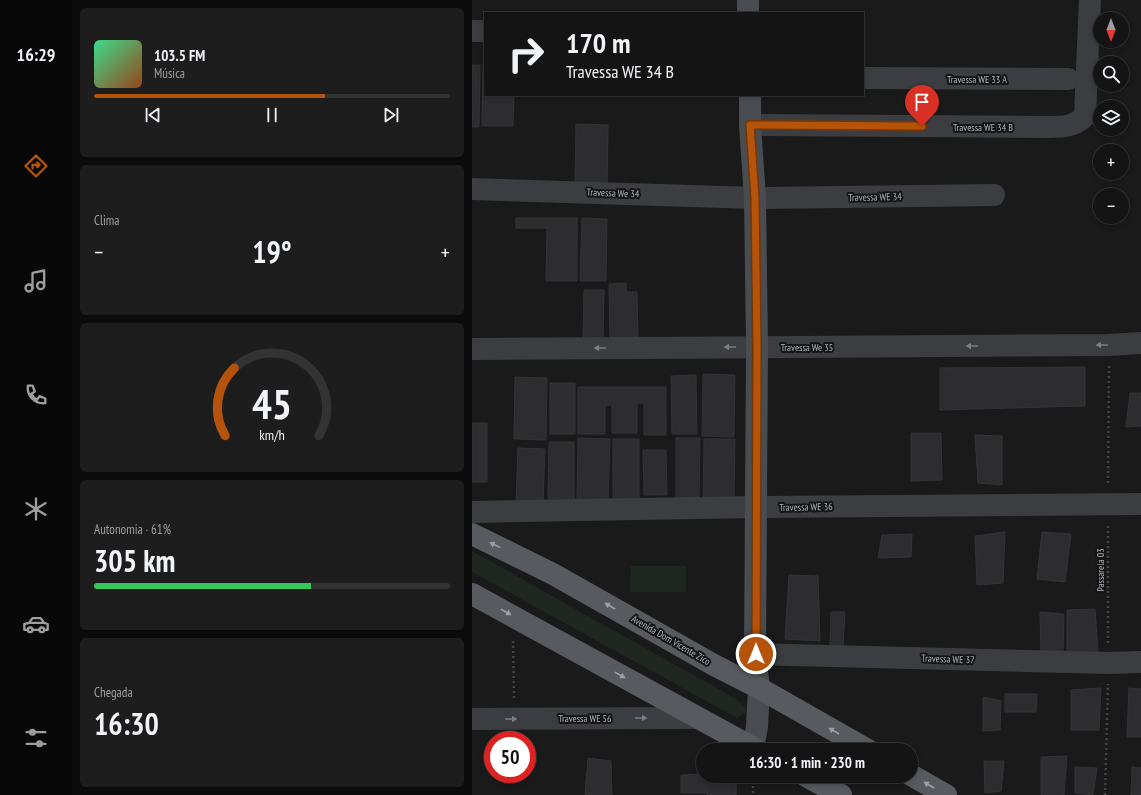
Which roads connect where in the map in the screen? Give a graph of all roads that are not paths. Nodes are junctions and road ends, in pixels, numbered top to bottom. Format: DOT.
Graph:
graph roads {
  1 [pos="748,0"];
  2 [pos="1090,0"];
  3 [pos="748,12"];
  4 [pos="472,31"];
  5 [pos="484,31"];
  6 [pos="864,78"];
  7 [pos="1077,82"];
  8 [pos="750,96"];
  9 [pos="750,125"];
  10 [pos="472,189"];
  11 [pos="994,195"];
  12 [pos="755,198"];
  13 [pos="1141,343"];
  14 [pos="757,347"];
  15 [pos="472,349"];
  16 [pos="1141,504"];
  17 [pos="756,507"];
  18 [pos="472,512"];
  19 [pos="472,534"];
  20 [pos="472,594"];
  21 [pos="756,654"];
  22 [pos="1141,662"];
  23 [pos="759,688"];
  24 [pos="698,718"];
  25 [pos="472,719"];
  26 [pos="744,743"];
  27 [pos="755,743"];
  28 [pos="856,743"];
  29 [pos="918,779"];
  30 [pos="819,783"];
  31 [pos="841,795"];
  32 [pos="946,795"];
  1 -- 3 [label="main road"];
  2 -- 7 [label="street"];
  4 -- 5 [label="street"];
  6 -- 7 [label="street, Travessa WE 33 A"];
  7 -- 9 [label="street, Travessa WE 34 B"];
  8 -- 9 [label="main road"];
  9 -- 12 [label="main road"];
  10 -- 12 [label="street, Travessa We 34"];
  11 -- 12 [label="street, Travessa WE 34"];
  12 -- 14 [label="main road"];
  13 -- 14 [label="street, Travessa We 35, one-way"];
  14 -- 15 [label="street, Travessa We 35, one-way"];
  14 -- 17 [label="main road"];
  16 -- 17 [label="street, Travessa WE 36"];
  17 -- 18 [label="street, Travessa WE 36"];
  17 -- 21 [label="main road"];
  23 -- 19 [label="main road, Avenida Dom Vicente Zico, one-way"];
  20 -- 24 [label="main road, one-way"];
  21 -- 22 [label="street, Travessa WE 37"];
  21 -- 23 [label="main road"];
  23 -- 27 [label="main road"];
  28 -- 23 [label="main road, Avenida Dom Vicente Zico, one-way"];
  25 -- 24 [label="street, Travessa WE 56, one-way"];
  24 -- 26 [label="main road"];
  32 -- 29 [label="main road, one-way"];
  30 -- 31 [label="main road"];
}
